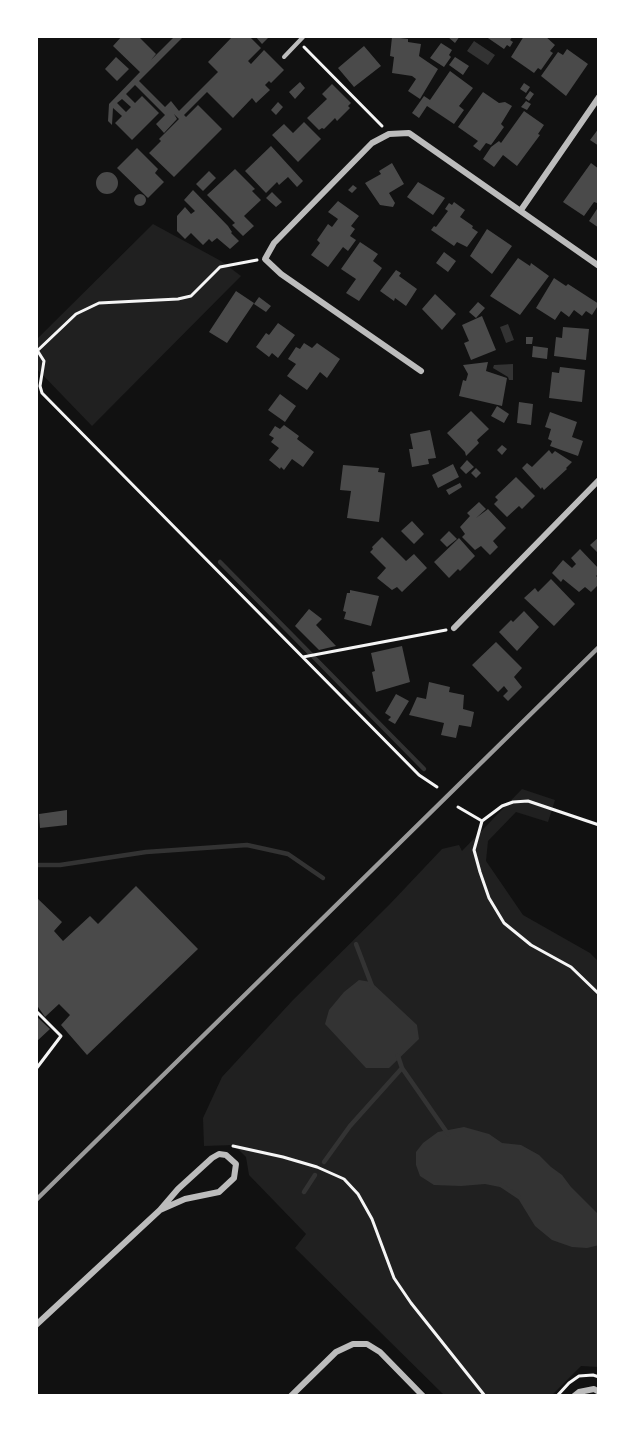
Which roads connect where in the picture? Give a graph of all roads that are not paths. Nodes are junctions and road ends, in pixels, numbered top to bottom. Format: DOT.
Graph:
graph roads {
  1 [pos="304,36"];
  2 [pos="284,57"];
  3 [pos="599,97"];
  4 [pos="521,210"];
  5 [pos="599,266"];
  6 [pos="421,371"];
  7 [pos="599,480"];
  8 [pos="454,628"];
  9 [pos="160,1210"];
  10 [pos="36,1325"];
  11 [pos="599,1392"];
  12 [pos="291,1396"];
  13 [pos="423,1396"];
  14 [pos="574,1396"];
  1 -- 2 [label="lane"];
  3 -- 4 [label="street"];
  4 -- 5 [label="street"];
  4 -- 6 [label="street"];
  7 -- 8 [label="street"];
  9 -- 9 [label="street"];
  9 -- 10 [label="street"];
  11 -- 14 [label="street"];
  12 -- 13 [label="street"];
}
